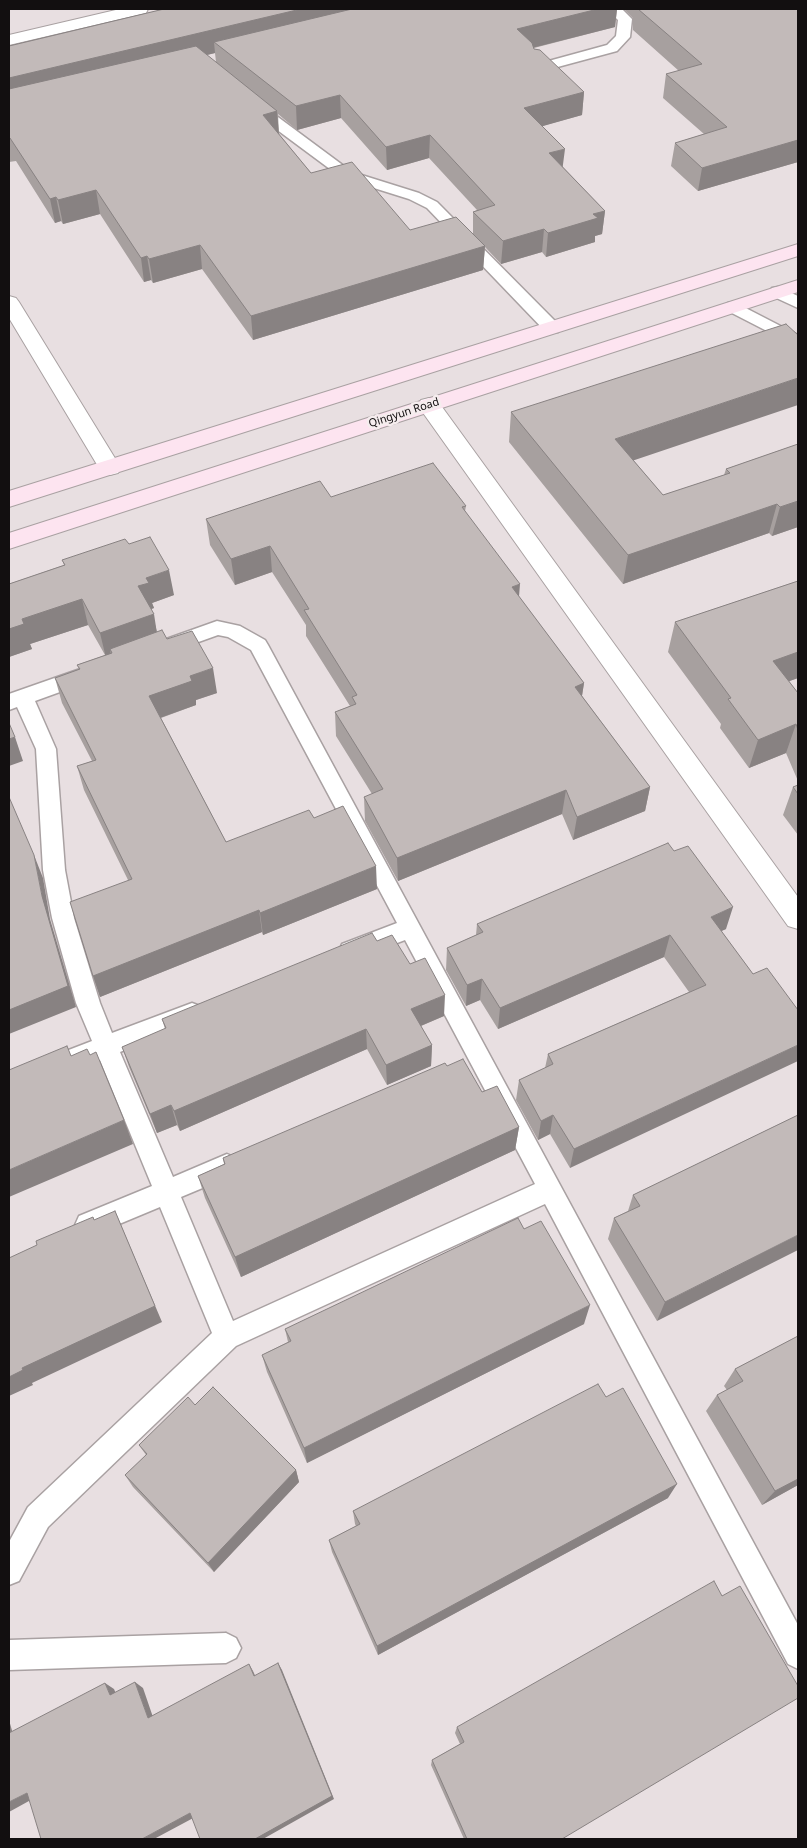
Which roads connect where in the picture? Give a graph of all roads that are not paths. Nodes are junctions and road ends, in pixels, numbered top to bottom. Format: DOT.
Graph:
graph roads {
  1 [pos="140,9"];
  2 [pos="614,9"];
  3 [pos="9,40"];
  4 [pos="539,68"];
  5 [pos="243,97"];
  6 [pos="798,250"];
  7 [pos="788,289"];
  8 [pos="9,302"];
  9 [pos="798,303"];
  10 [pos="734,306"];
  11 [pos="552,328"];
  12 [pos="798,342"];
  13 [pos="429,405"];
  14 [pos="110,468"];
  15 [pos="9,499"];
  16 [pos="9,541"];
  17 [pos="143,655"];
  18 [pos="106,668"];
  19 [pos="16,700"];
  20 [pos="798,918"];
  21 [pos="410,928"];
  22 [pos="327,960"];
  23 [pos="216,1003"];
  24 [pos="106,1047"];
  25 [pos="9,1084"];
  26 [pos="247,1158"];
  27 [pos="551,1189"];
  28 [pos="166,1192"];
  29 [pos="70,1233"];
  30 [pos="227,1337"];
  31 [pos="9,1571"];
  32 [pos="226,1648"];
  33 [pos="798,1654"];
  34 [pos="9,1655"];
  1 -- 3 [label="street"];
  2 -- 4 [label="lane"];
  5 -- 11 [label="lane"];
  6 -- 11 [label="main road"];
  7 -- 9 [label="lane"];
  7 -- 10 [label="main road, Qingyun Road"];
  8 -- 14 [label="street"];
  10 -- 12 [label="lane"];
  10 -- 13 [label="main road, Qingyun Road"];
  11 -- 14 [label="main road"];
  13 -- 16 [label="main road, Qingyun Road"];
  13 -- 20 [label="street"];
  14 -- 15 [label="main road"];
  17 -- 21 [label="lane"];
  18 -- 19 [label="lane"];
  19 -- 24 [label="lane"];
  21 -- 22 [label="lane"];
  21 -- 27 [label="lane"];
  23 -- 24 [label="lane"];
  24 -- 25 [label="lane"];
  24 -- 28 [label="lane"];
  26 -- 28 [label="lane"];
  27 -- 30 [label="lane"];
  27 -- 33 [label="lane"];
  28 -- 29 [label="lane"];
  28 -- 30 [label="lane"];
  30 -- 31 [label="lane"];
  32 -- 34 [label="lane"];
}
